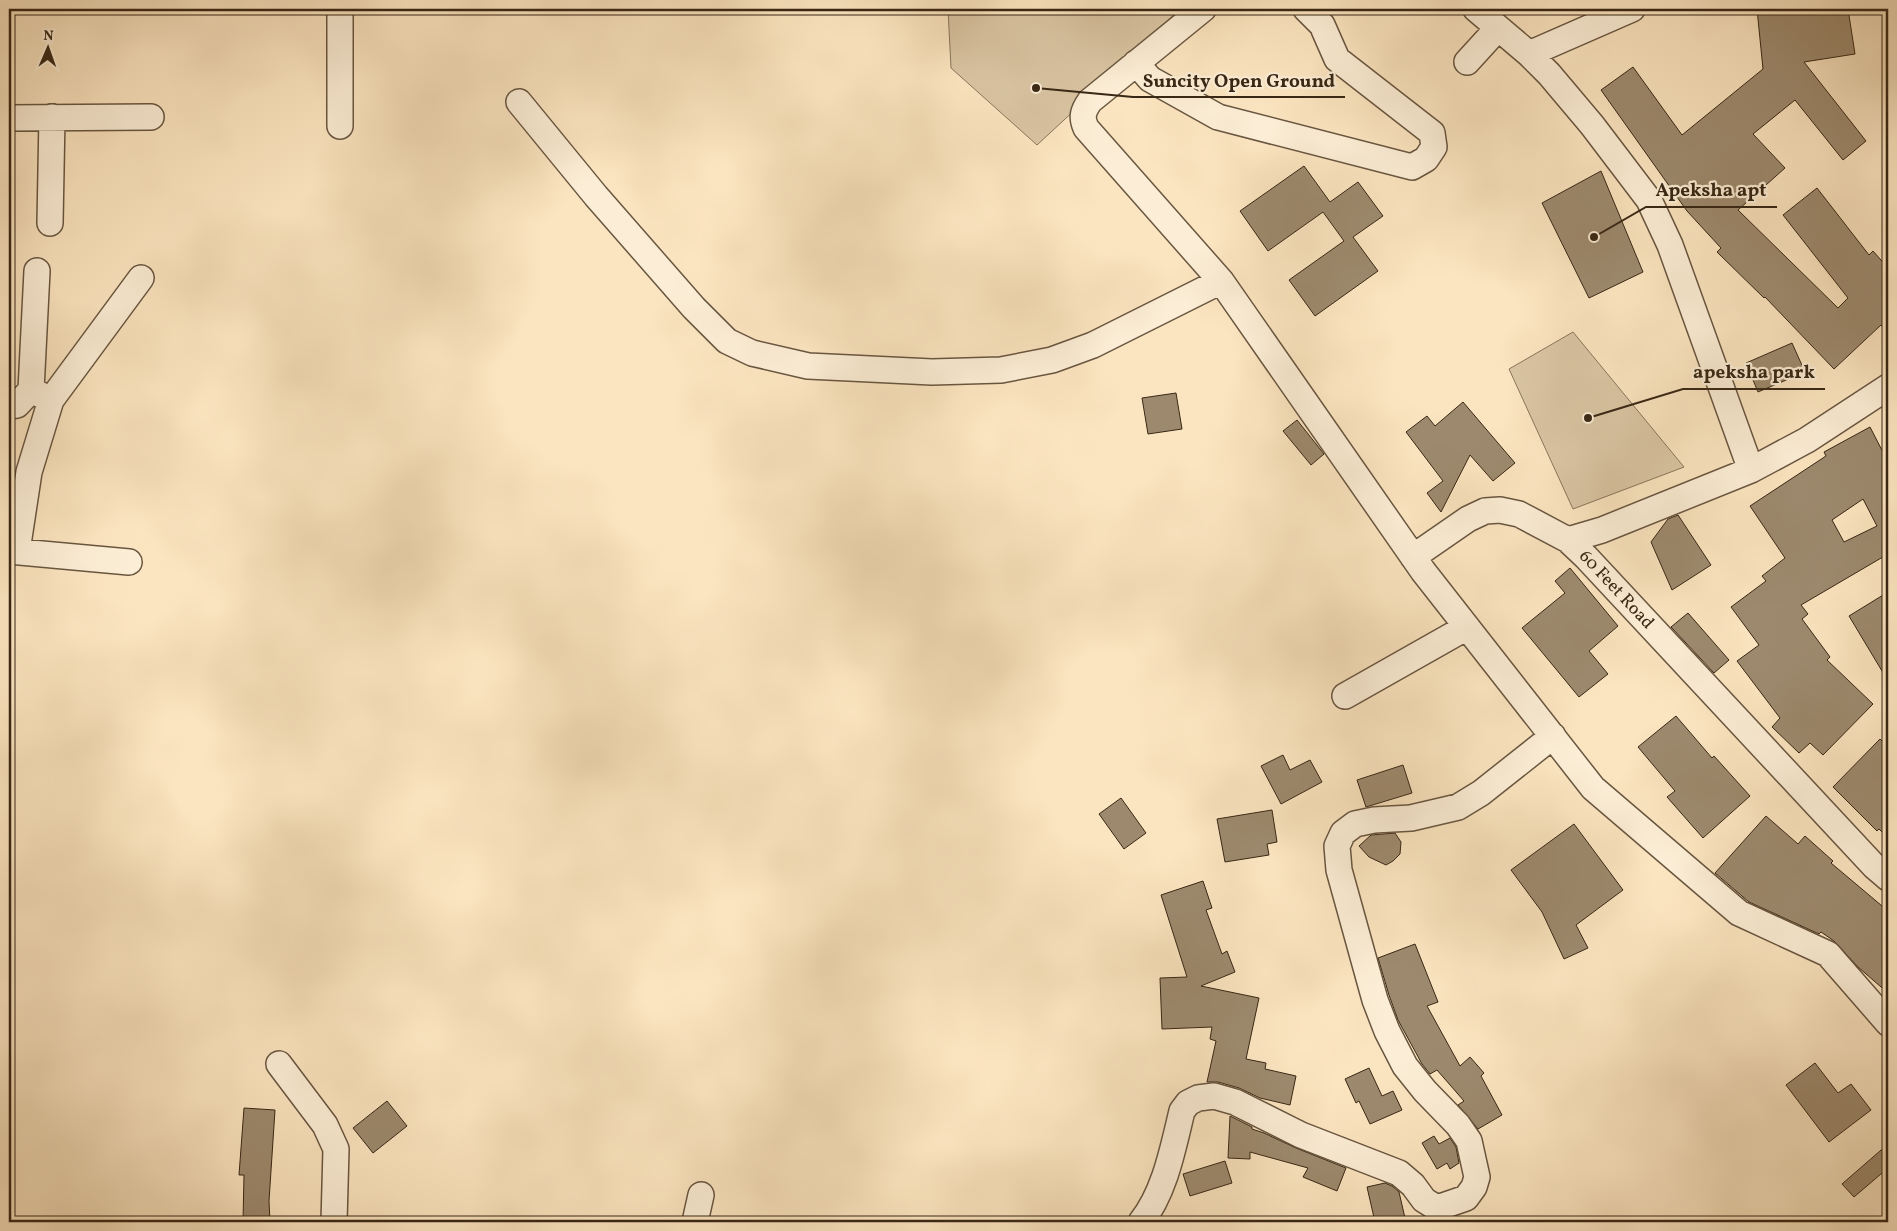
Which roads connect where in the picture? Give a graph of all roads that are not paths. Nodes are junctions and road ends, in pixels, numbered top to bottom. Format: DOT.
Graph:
graph roads {
  1 [pos="340,9"];
  2 [pos="1203,9"];
  3 [pos="1306,9"];
  4 [pos="1476,9"];
  5 [pos="1632,9"];
  6 [pos="1498,28"];
  7 [pos="1529,54"];
  8 [pos="1468,62"];
  9 [pos="1136,63"];
  10 [pos="519,102"];
  11 [pos="52,117"];
  12 [pos="151,117"];
  13 [pos="9,118"];
  14 [pos="340,126"];
  15 [pos="50,223"];
  16 [pos="37,271"];
  17 [pos="141,278"];
  18 [pos="1221,281"];
  19 [pos="1888,388"];
  20 [pos="41,395"];
  21 [pos="9,406"];
  22 [pos="1751,470"];
  23 [pos="19,471"];
  24 [pos="1568,540"];
  25 [pos="13,551"];
  26 [pos="1413,557"];
  27 [pos="129,562"];
  28 [pos="1467,627"];
  29 [pos="1345,696"];
  30 [pos="1553,736"];
  31 [pos="1888,878"];
  32 [pos="1888,1022"];
  33 [pos="279,1064"];
  34 [pos="701,1195"];
  35 [pos="334,1222"];
  36 [pos="695,1222"];
  37 [pos="1141,1222"];
  1 -- 14 [label="street"];
  2 -- 9 [label="street"];
  3 -- 9 [label="street"];
  4 -- 6 [label="street"];
  5 -- 7 [label="street"];
  6 -- 7 [label="street"];
  6 -- 8 [label="street"];
  7 -- 22 [label="street"];
  9 -- 18 [label="street"];
  10 -- 18 [label="street"];
  11 -- 12 [label="street"];
  11 -- 13 [label="street"];
  11 -- 15 [label="street"];
  16 -- 20 [label="street"];
  17 -- 20 [label="street"];
  18 -- 26 [label="street"];
  19 -- 22 [label="street, 60 Feet Road"];
  20 -- 21 [label="street"];
  20 -- 23 [label="street"];
  22 -- 24 [label="street, 60 Feet Road"];
  23 -- 25 [label="street"];
  24 -- 26 [label="street"];
  24 -- 31 [label="street, 60 Feet Road"];
  25 -- 27 [label="street"];
  26 -- 28 [label="street"];
  28 -- 29 [label="street"];
  28 -- 30 [label="street"];
  30 -- 32 [label="street"];
  30 -- 37 [label="street"];
  33 -- 35 [label="street"];
  34 -- 36 [label="street"];
}
